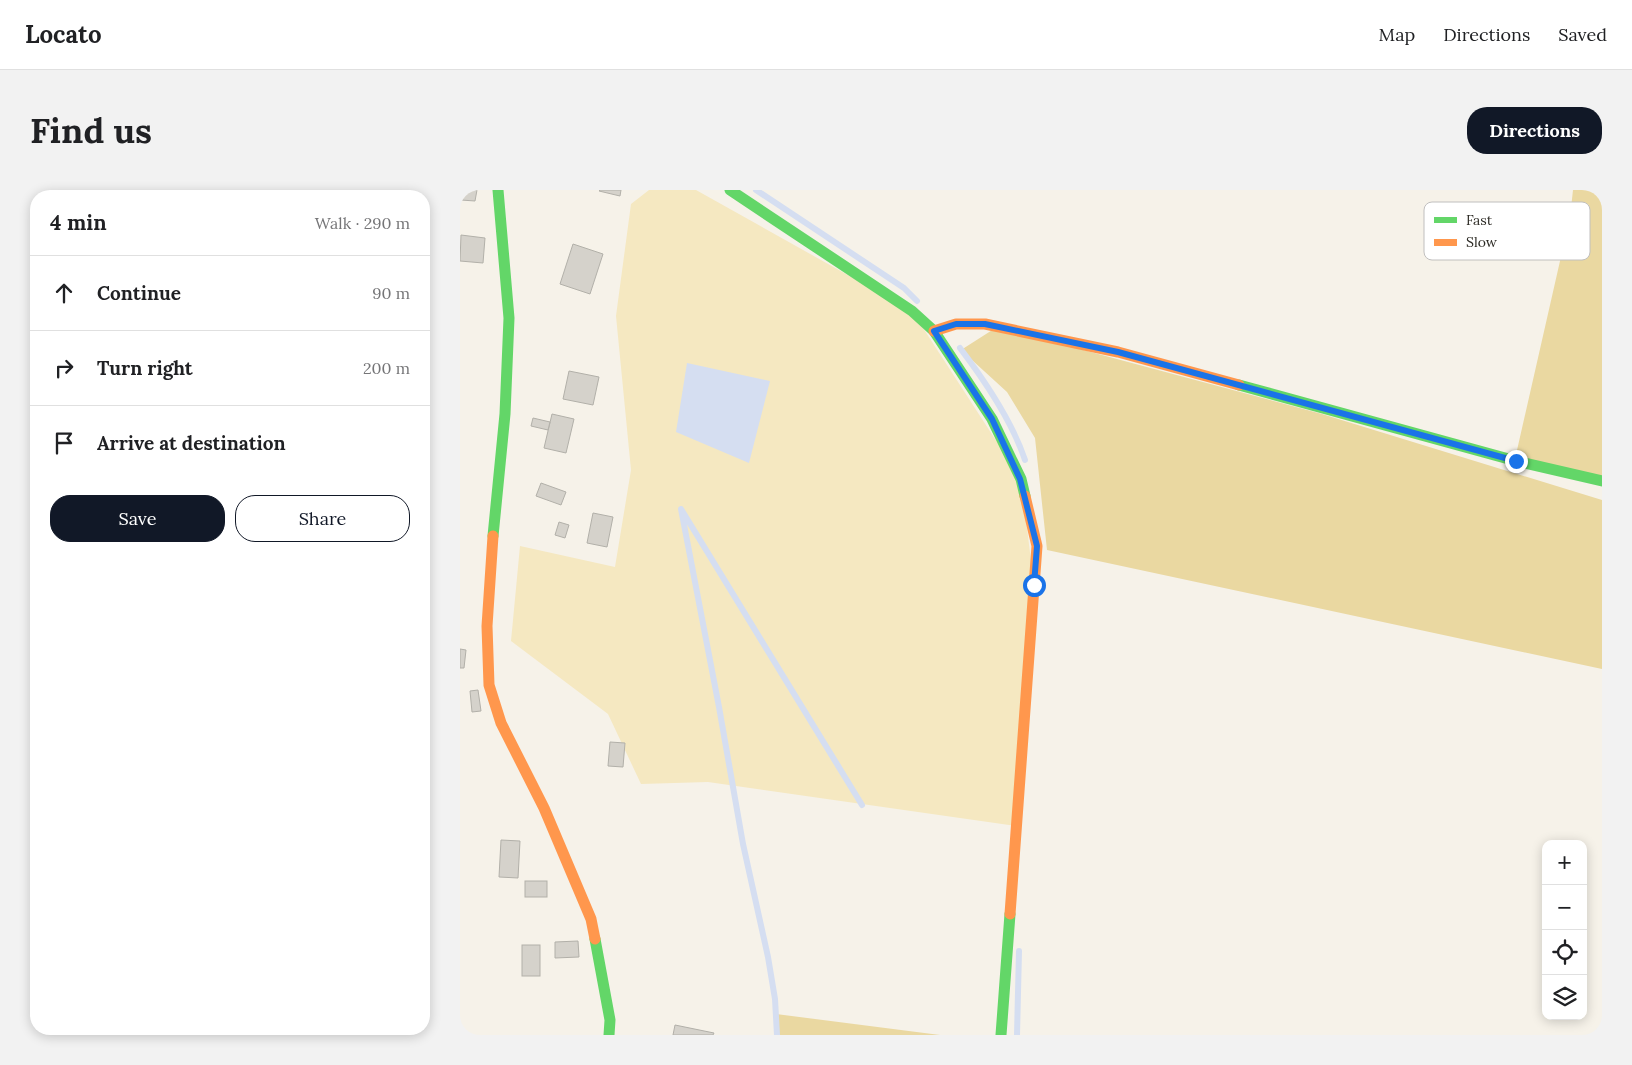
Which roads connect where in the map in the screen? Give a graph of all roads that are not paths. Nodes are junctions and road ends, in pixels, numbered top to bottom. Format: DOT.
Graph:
graph roads {
  1 [pos="498,190"];
  2 [pos="730,190"];
  3 [pos="934,331"];
  4 [pos="1602,481"];
  5 [pos="608,1035"];
  6 [pos="1001,1035"];
  1 -- 5 [label="street"];
  2 -- 3 [label="street"];
  3 -- 4 [label="street"];
  3 -- 6 [label="street"];
}
